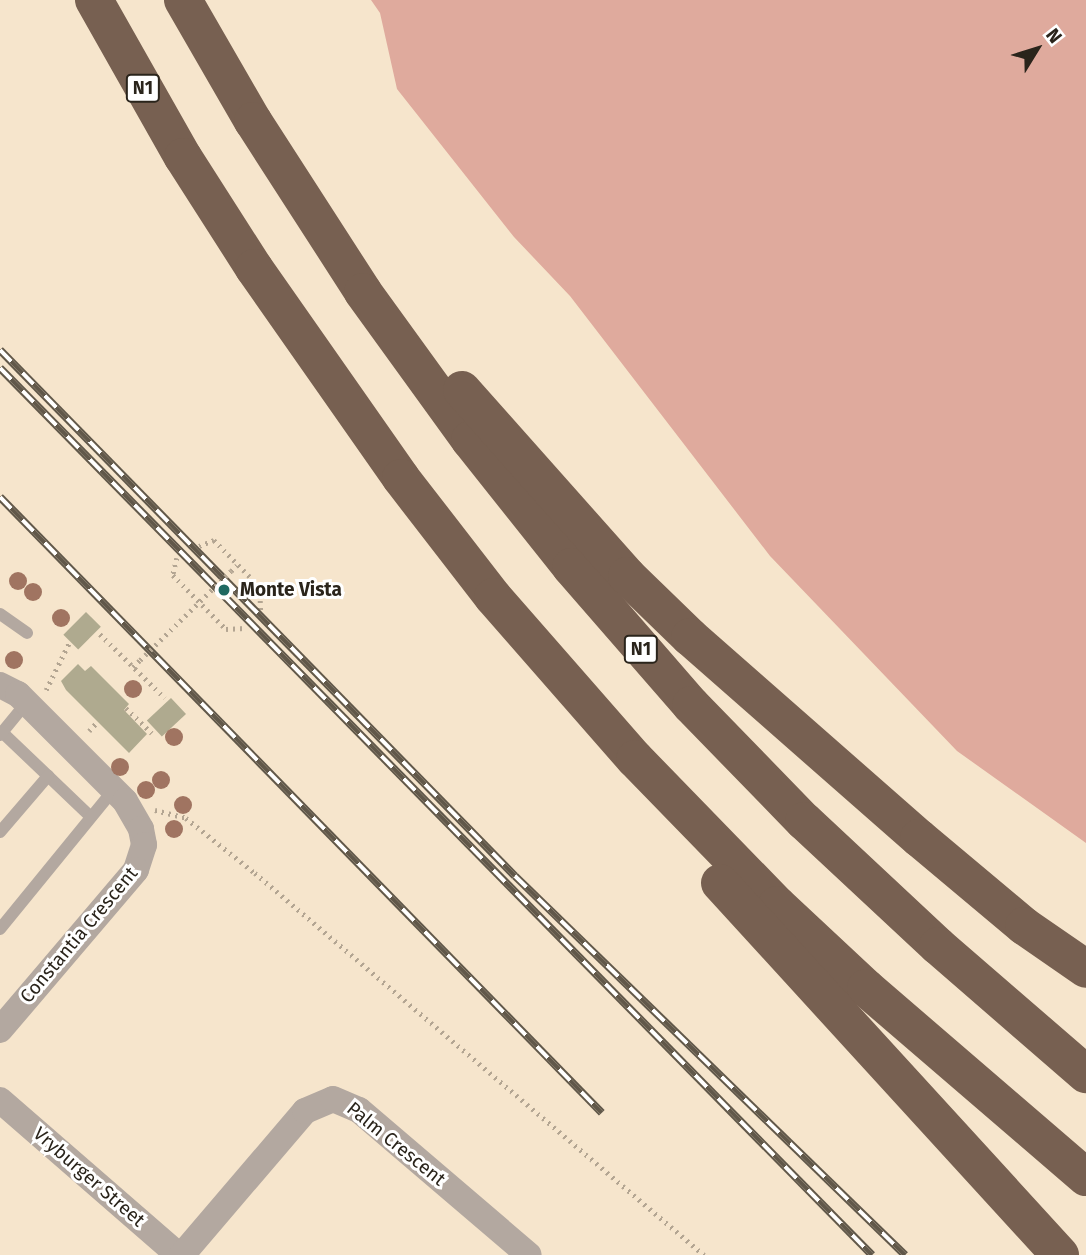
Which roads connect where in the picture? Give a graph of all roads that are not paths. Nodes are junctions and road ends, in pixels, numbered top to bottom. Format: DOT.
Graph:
graph roads {
  1 [pos="94,0"];
  2 [pos="183,0"];
  3 [pos="275,156"];
  4 [pos="493,597"];
  5 [pos="0,614"];
  6 [pos="27,633"];
  7 [pos="0,685"];
  8 [pos="31,706"];
  9 [pos="1,733"];
  10 [pos="48,776"];
  11 [pos="114,789"];
  12 [pos="91,817"];
  13 [pos="0,832"];
  14 [pos="0,929"];
  15 [pos="1086,969"];
  16 [pos="0,1030"];
  17 [pos="1086,1074"];
  18 [pos="0,1100"];
  19 [pos="1086,1177"];
  20 [pos="180,1255"];
  21 [pos="529,1255"];
  22 [pos="1060,1255"];
  1 -- 4 [label="highway, N1"];
  2 -- 3 [label="highway, N1"];
  3 -- 15 [label="highway"];
  3 -- 17 [label="highway, N1"];
  4 -- 19 [label="highway, N1"];
  4 -- 22 [label="highway"];
  5 -- 6 [label="lane"];
  7 -- 8 [label="street, Constantia Crescent"];
  8 -- 9 [label="lane"];
  8 -- 11 [label="street, Constantia Crescent"];
  9 -- 10 [label="lane"];
  10 -- 12 [label="lane"];
  10 -- 13 [label="lane"];
  11 -- 12 [label="lane"];
  11 -- 16 [label="street, Constantia Crescent"];
  12 -- 14 [label="lane"];
  18 -- 20 [label="street, Vryburger Street"];
  20 -- 21 [label="street, Palm Crescent"];
}
